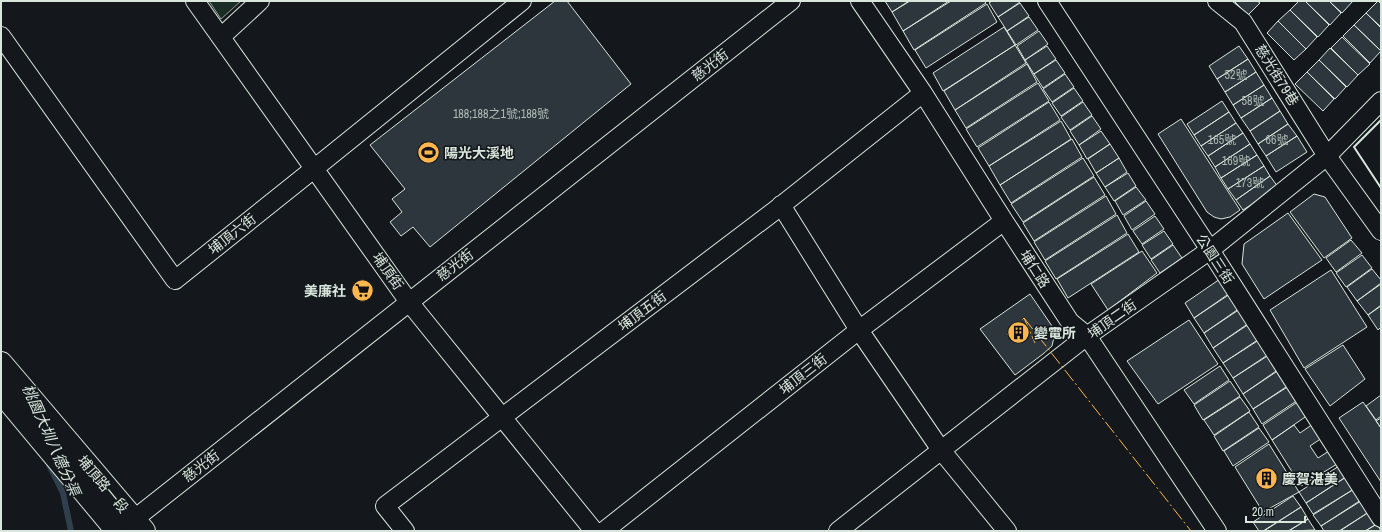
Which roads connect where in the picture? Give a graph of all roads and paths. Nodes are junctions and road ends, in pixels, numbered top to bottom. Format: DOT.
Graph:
graph roads {
  1 [pos="195,1"];
  2 [pos="260,1"];
  3 [pos="522,1"];
  4 [pos="791,1"];
  5 [pos="860,1"];
  6 [pos="1047,1"];
  7 [pos="1218,1"];
  8 [pos="1,36"];
  9 [pos="221,37"];
  10 [pos="923,93"];
  11 [pos="1381,101"];
  12 [pos="1327,156"];
  13 [pos="315,168"];
  14 [pos="781,205"];
  15 [pos="1004,222"];
  16 [pos="1381,231"];
  17 [pos="1210,250"];
  18 [pos="409,302"];
  19 [pos="859,330"];
  20 [pos="1087,336"];
  21 [pos="1,363"];
  22 [pos="1,392"];
  23 [pos="502,417"];
  24 [pos="941,450"];
  25 [pos="1381,518"];
  26 [pos="129,528"];
  27 [pos="405,531"];
  28 [pos="594,531"];
  29 [pos="604,531"];
  30 [pos="838,531"];
  31 [pos="1007,531"];
  32 [pos="1217,531"];
  1 -- 9 [label="street, 埔頂街"];
  2 -- 9 [label="street"];
  3 -- 13 [label="street, 埔頂六街"];
  4 -- 18 [label="street, 慈光街"];
  5 -- 10 [label="street, 埔仁路"];
  6 -- 17 [label="street, 公園三街"];
  7 -- 12 [label="street, 慈光街79巷"];
  8 -- 13 [label="street, 埔頂六街"];
  9 -- 13 [label="street, 埔頂街"];
  10 -- 14 [label="street, 埔頂五街"];
  10 -- 15 [label="street, 埔仁路"];
  11 -- 12 [label="street, 埔頂二街"];
  12 -- 16 [label="street, 慈光街79巷"];
  12 -- 17 [label="street, 埔頂二街"];
  13 -- 18 [label="street, 埔頂街"];
  14 -- 19 [label="street"];
  14 -- 23 [label="street, 埔頂五街"];
  15 -- 19 [label="street, 埔頂三街"];
  15 -- 20 [label="street, 埔仁路"];
  17 -- 20 [label="street, 埔頂二街"];
  17 -- 25 [label="street, 公園三街"];
  18 -- 23 [label="street, 埔頂街"];
  18 -- 26 [label="street, 慈光街"];
  19 -- 24 [label="street"];
  19 -- 29 [label="street, 埔頂三街"];
  20 -- 24 [label="street, 埔頂二街"];
  20 -- 32 [label="street, 埔仁路"];
  21 -- 26 [label="street, 埔頂路一段"];
  22 -- 26 [label="street, 埔頂路一段"];
  23 -- 27 [label="street, 埔頂五街"];
  23 -- 28 [label="street, 埔頂街"];
  24 -- 30 [label="street, 埔頂二街"];
  24 -- 31 [label="street"];
}
